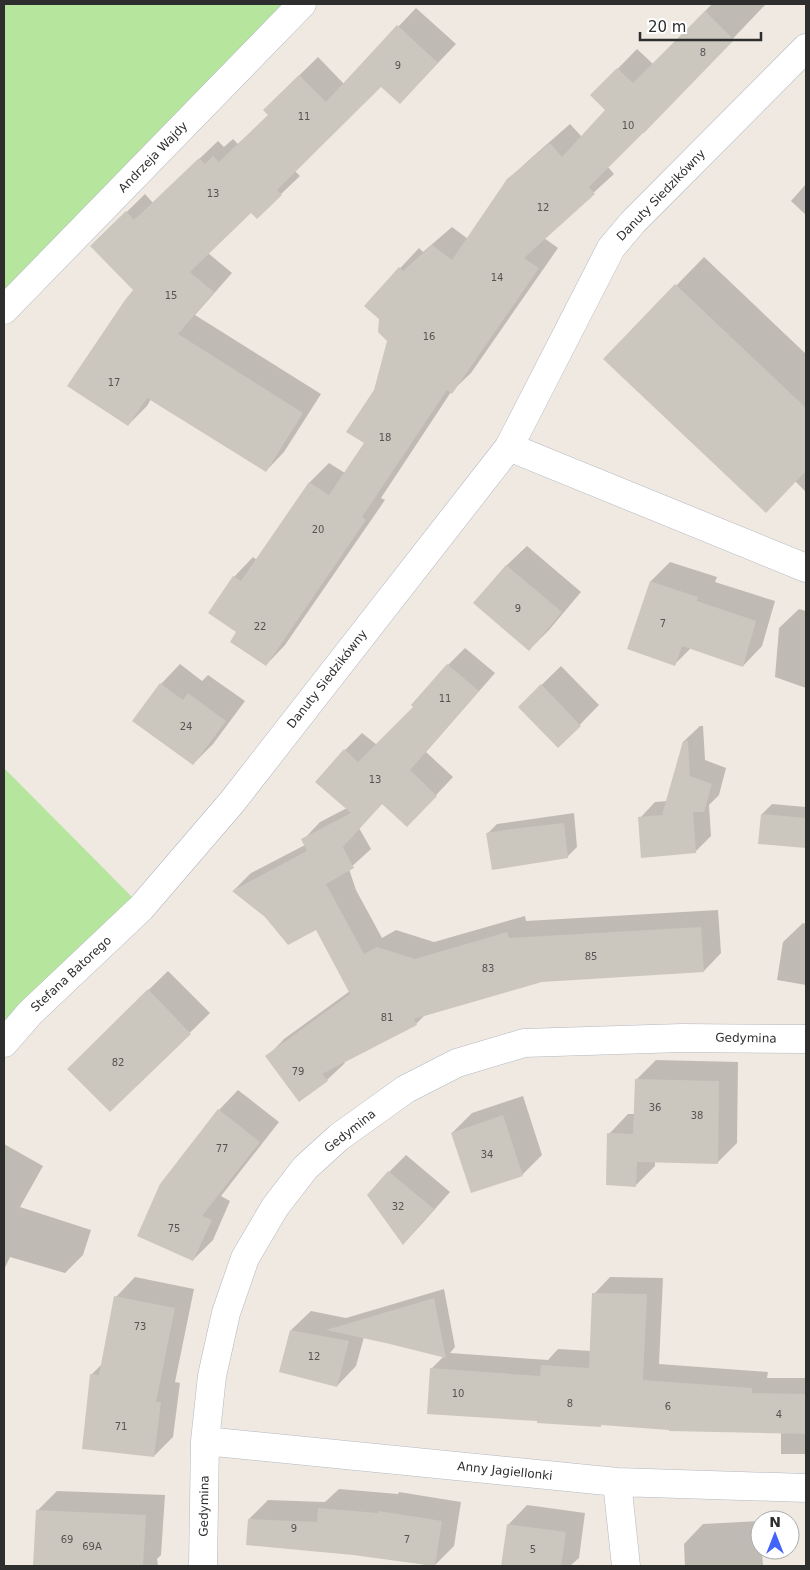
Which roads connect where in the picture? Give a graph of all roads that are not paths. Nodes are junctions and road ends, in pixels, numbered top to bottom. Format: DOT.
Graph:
graph roads {
  1 [pos="302,4"];
  2 [pos="806,48"];
  3 [pos="4,310"];
  4 [pos="509,447"];
  5 [pos="806,568"];
  6 [pos="141,908"];
  7 [pos="806,1039"];
  8 [pos="4,1042"];
  9 [pos="205,1441"];
  10 [pos="617,1482"];
  11 [pos="806,1488"];
  12 [pos="203,1566"];
  13 [pos="626,1566"];
  1 -- 3 [label="street, Andrzeja Wajdy"];
  2 -- 4 [label="street, Danuty Siedzikówny"];
  4 -- 5 [label="street"];
  4 -- 6 [label="street, Danuty Siedzikówny"];
  6 -- 8 [label="street, Stefana Batorego"];
  7 -- 9 [label="street, Gedymina"];
  9 -- 10 [label="street, Anny Jagiellonki"];
  9 -- 12 [label="street, Gedymina"];
  10 -- 11 [label="street, Anny Jagiellonki"];
  10 -- 13 [label="street"];
}
